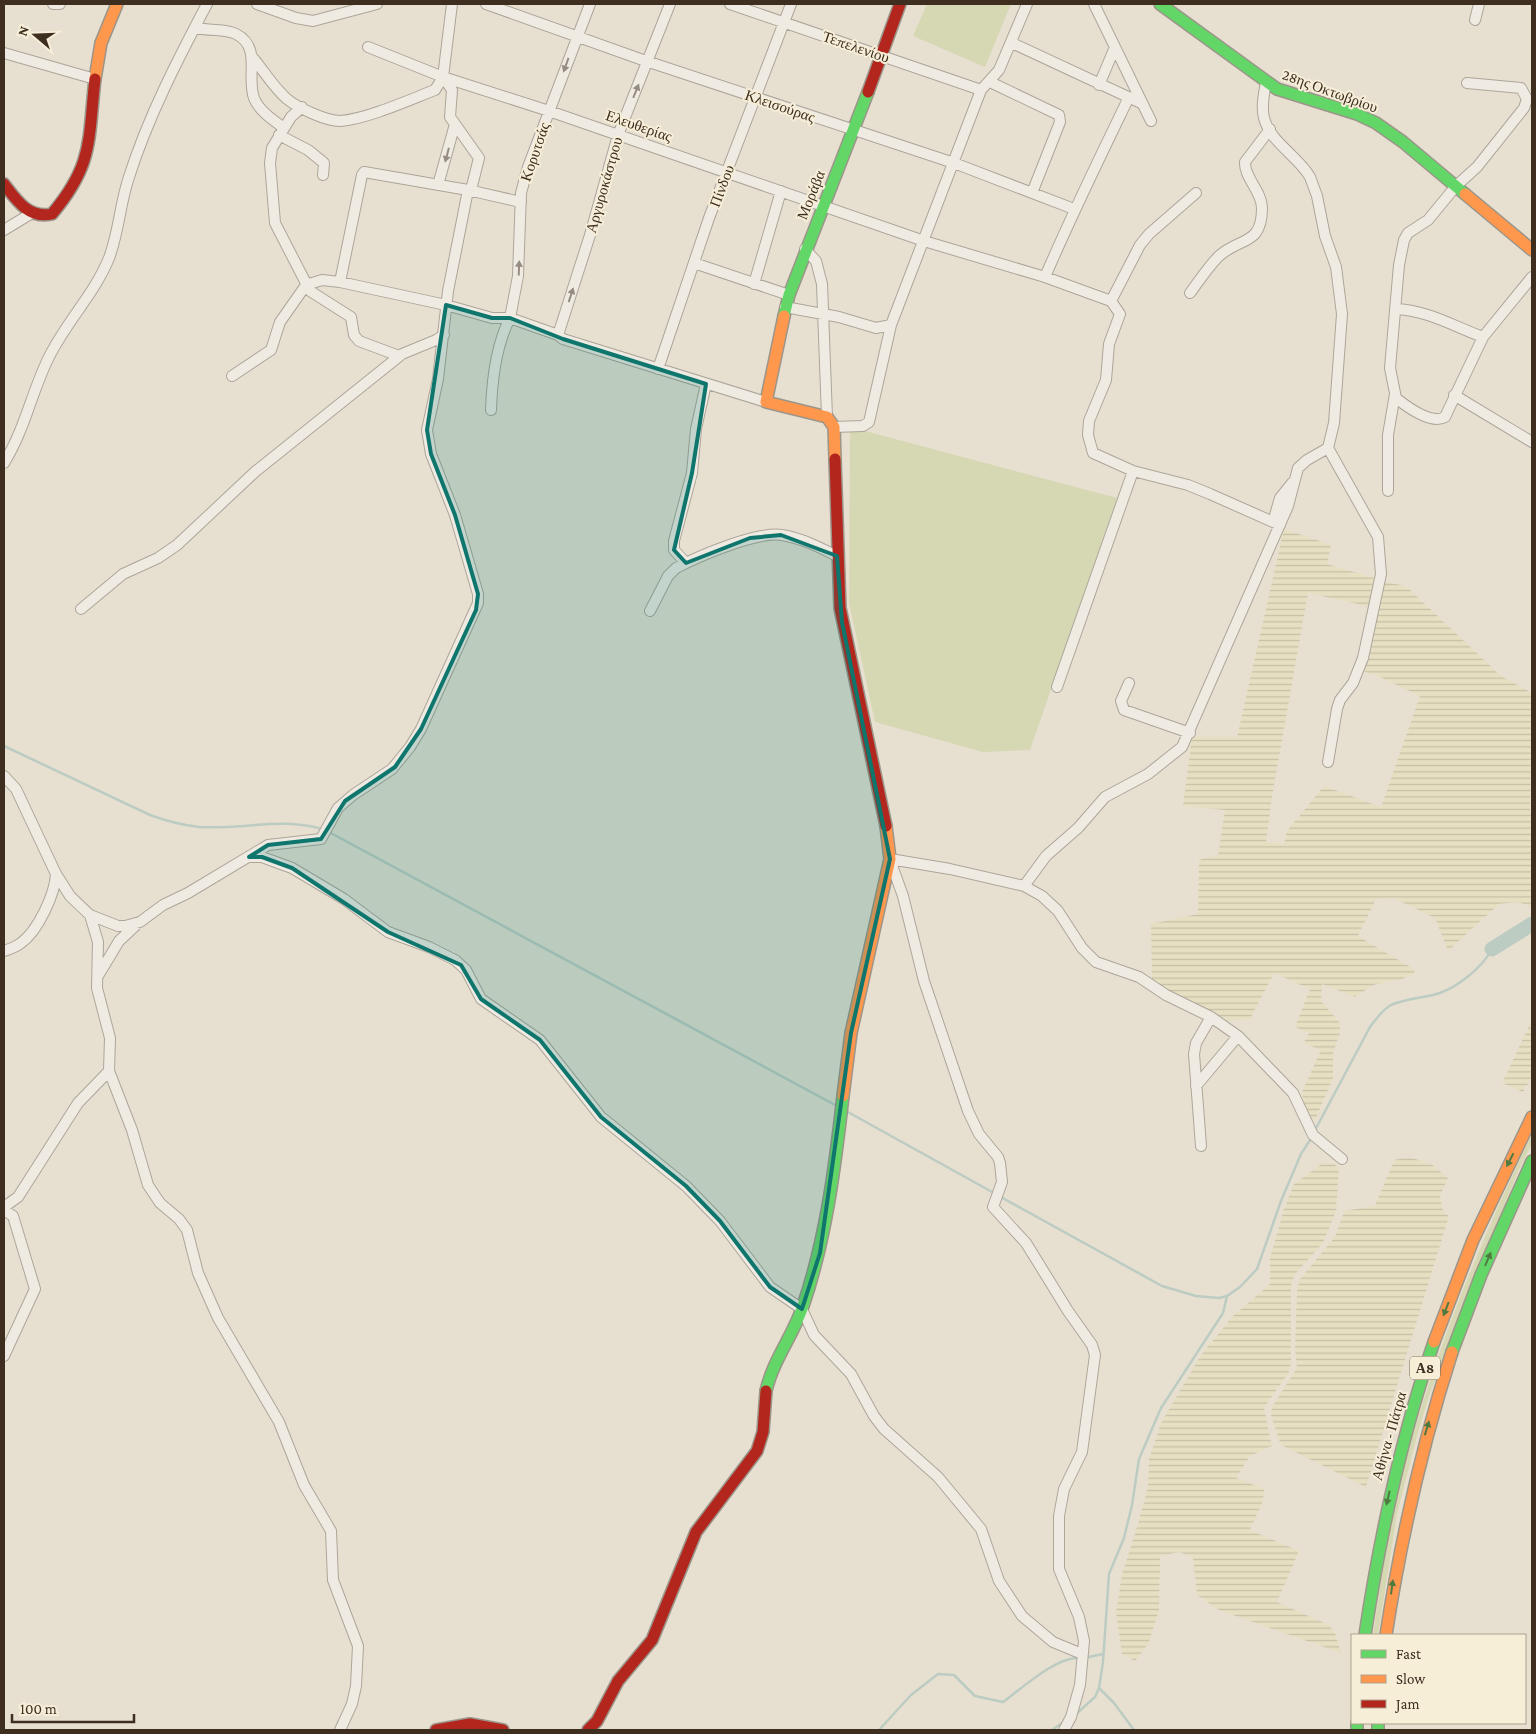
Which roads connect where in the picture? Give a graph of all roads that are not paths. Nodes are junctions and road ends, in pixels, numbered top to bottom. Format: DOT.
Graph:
graph roads {
  1 [pos="53,4"];
  2 [pos="60,4"];
  3 [pos="117,4"];
  4 [pos="207,4"];
  5 [pos="257,4"];
  6 [pos="377,4"];
  7 [pos="452,4"];
  8 [pos="486,4"];
  9 [pos="590,4"];
  10 [pos="670,4"];
  11 [pos="730,4"];
  12 [pos="791,4"];
  13 [pos="900,4"];
  14 [pos="1027,4"];
  15 [pos="1094,4"];
  16 [pos="1160,4"];
  17 [pos="1480,4"];
  18 [pos="1475,20"];
  19 [pos="784,22"];
  20 [pos="195,27"];
  21 [pos="577,36"];
  22 [pos="1012,43"];
  23 [pos="1115,47"];
  24 [pos="368,48"];
  25 [pos="4,53"];
  26 [pos="882,56"];
  27 [pos="253,58"];
  28 [pos="648,61"];
  29 [pos="444,77"];
  30 [pos="95,79"];
  31 [pos="990,82"];
  32 [pos="1266,82"];
  33 [pos="1466,83"];
  34 [pos="1099,85"];
  35 [pos="1521,88"];
  36 [pos="1532,88"];
  37 [pos="981,90"];
  38 [pos="756,98"];
  39 [pos="1128,98"];
  40 [pos="1141,103"];
  41 [pos="302,107"];
  42 [pos="549,111"];
  43 [pos="1151,122"];
  44 [pos="455,124"];
  45 [pos="1270,129"];
  46 [pos="854,130"];
  47 [pos="281,132"];
  48 [pos="618,135"];
  49 [pos="954,163"];
  50 [pos="727,172"];
  51 [pos="323,175"];
  52 [pos="4,184"];
  53 [pos="438,185"];
  54 [pos="1456,186"];
  55 [pos="470,190"];
  56 [pos="781,190"];
  57 [pos="1196,192"];
  58 [pos="1032,193"];
  59 [pos="521,202"];
  60 [pos="823,206"];
  61 [pos="1074,209"];
  62 [pos="32,213"];
  63 [pos="4,230"];
  64 [pos="924,241"];
  65 [pos="805,249"];
  66 [pos="1532,250"];
  67 [pos="694,263"];
  68 [pos="1044,277"];
  69 [pos="1532,277"];
  70 [pos="340,282"];
  71 [pos="754,284"];
  72 [pos="306,285"];
  73 [pos="1190,293"];
  74 [pos="789,295"];
  75 [pos="1111,301"];
  76 [pos="446,305"];
  77 [pos="785,307"];
  78 [pos="1395,309"];
  79 [pos="824,315"];
  80 [pos="510,318"];
  81 [pos="891,325"];
  82 [pos="444,334"];
  83 [pos="560,337"];
  84 [pos="1483,337"];
  85 [pos="400,356"];
  86 [pos="658,369"];
  87 [pos="232,376"];
  88 [pos="706,384"];
  89 [pos="1395,394"];
  90 [pos="1454,395"];
  91 [pos="766,402"];
  92 [pos="491,410"];
  93 [pos="827,417"];
  94 [pos="834,427"];
  95 [pos="1532,442"];
  96 [pos="1328,448"];
  97 [pos="4,463"];
  98 [pos="1132,471"];
  99 [pos="1388,492"];
  100 [pos="1276,524"];
  101 [pos="837,556"];
  102 [pos="686,563"];
  103 [pos="81,609"];
  104 [pos="650,611"];
  105 [pos="1129,683"];
  106 [pos="1057,687"];
  107 [pos="1190,733"];
  108 [pos="1328,762"];
  109 [pos="4,776"];
  110 [pos="249,856"];
  111 [pos="890,859"];
  112 [pos="56,874"];
  113 [pos="1024,886"];
  114 [pos="90,915"];
  115 [pos="140,922"];
  116 [pos="4,951"];
  117 [pos="97,979"];
  118 [pos="1211,1018"];
  119 [pos="1238,1036"];
  120 [pos="109,1071"];
  121 [pos="1196,1086"];
  122 [pos="1532,1117"];
  123 [pos="1201,1146"];
  124 [pos="1342,1159"];
  125 [pos="1532,1161"];
  126 [pos="5,1206"];
  127 [pos="802,1309"];
  128 [pos="4,1356"];
  129 [pos="1365,1634"];
  130 [pos="1386,1634"];
  131 [pos="1082,1654"];
  132 [pos="340,1730"];
  133 [pos="436,1730"];
  134 [pos="503,1730"];
  135 [pos="588,1730"];
  136 [pos="1064,1730"];
  1 -- 2 [label="street"];
  3 -- 30 [label="main road"];
  4 -- 20 [label="street"];
  5 -- 6 [label="street"];
  7 -- 29 [label="street"];
  8 -- 21 [label="street, Κλεισούρας"];
  9 -- 21 [label="street, Κορυτσάς"];
  10 -- 28 [label="street, Αργυροκάστρου"];
  11 -- 19 [label="street, Τεπελενίου"];
  12 -- 19 [label="street, Πίνδου"];
  13 -- 26 [label="main road, Μοράβα"];
  14 -- 22 [label="street"];
  15 -- 23 [label="street"];
  16 -- 32 [label="main road, 28ης Οκτωβρίου"];
  17 -- 18 [label="street"];
  19 -- 26 [label="street, Τεπελενίου"];
  19 -- 38 [label="street, Πίνδου"];
  20 -- 27 [label="street"];
  20 -- 97 [label="street"];
  21 -- 28 [label="street, Κλεισούρας"];
  21 -- 42 [label="street, Κορυτσάς, one-way"];
  22 -- 31 [label="street"];
  22 -- 34 [label="street"];
  23 -- 34 [label="street"];
  23 -- 40 [label="street"];
  24 -- 29 [label="street, Ελευθερίας"];
  25 -- 30 [label="street"];
  26 -- 37 [label="street, Τεπελενίου"];
  26 -- 46 [label="main road, Μοράβα"];
  27 -- 41 [label="street"];
  27 -- 47 [label="street"];
  28 -- 38 [label="street, Κλεισούρας"];
  48 -- 28 [label="street, Αργυροκάστρου, one-way"];
  29 -- 41 [label="street"];
  29 -- 42 [label="street, Ελευθερίας"];
  29 -- 44 [label="street"];
  30 -- 62 [label="main road"];
  31 -- 37 [label="street"];
  31 -- 58 [label="street"];
  32 -- 45 [label="street"];
  32 -- 54 [label="main road, 28ης Οκτωβρίου"];
  33 -- 35 [label="street"];
  34 -- 39 [label="street"];
  35 -- 36 [label="street"];
  35 -- 54 [label="street"];
  37 -- 49 [label="street"];
  38 -- 46 [label="street, Κλεισούρας"];
  38 -- 50 [label="street, Πίνδου"];
  39 -- 40 [label="street"];
  39 -- 61 [label="street"];
  40 -- 43 [label="street"];
  41 -- 47 [label="street"];
  42 -- 48 [label="street, Ελευθερίας"];
  42 -- 59 [label="street, Κορυτσάς"];
  44 -- 53 [label="street, one-way"];
  44 -- 55 [label="street"];
  45 -- 73 [label="street"];
  45 -- 96 [label="street"];
  46 -- 49 [label="street, Κλεισούρας"];
  46 -- 60 [label="main road, Μοράβα"];
  47 -- 51 [label="street"];
  47 -- 72 [label="street"];
  48 -- 50 [label="street, Ελευθερίας"];
  83 -- 48 [label="street, Αργυροκάστρου, one-way"];
  49 -- 58 [label="street, Κλεισούρας"];
  49 -- 64 [label="street"];
  50 -- 56 [label="street, Ελευθερίας"];
  50 -- 67 [label="street, Πίνδου"];
  52 -- 62 [label="main road"];
  53 -- 55 [label="street"];
  53 -- 70 [label="street"];
  54 -- 66 [label="main road, 28ης Οκτωβρίου"];
  54 -- 78 [label="street"];
  55 -- 59 [label="street"];
  55 -- 76 [label="street"];
  56 -- 60 [label="street, Ελευθερίας"];
  56 -- 71 [label="street"];
  57 -- 75 [label="street"];
  58 -- 61 [label="street, Κλεισούρας"];
  80 -- 59 [label="street, Κορυτσάς, one-way"];
  60 -- 64 [label="street, Ελευθερίας"];
  60 -- 65 [label="main road, Μοράβα"];
  61 -- 68 [label="street"];
  62 -- 63 [label="street"];
  64 -- 68 [label="street, Ελευθερίας"];
  64 -- 81 [label="street"];
  65 -- 74 [label="main road, Μοράβα"];
  65 -- 79 [label="street"];
  67 -- 71 [label="street"];
  67 -- 86 [label="street, Πίνδου"];
  68 -- 75 [label="street, Ελευθερίας"];
  69 -- 84 [label="street"];
  70 -- 72 [label="street"];
  70 -- 76 [label="street"];
  71 -- 74 [label="street"];
  72 -- 85 [label="street"];
  72 -- 87 [label="street"];
  74 -- 77 [label="main road, Μοράβα"];
  75 -- 98 [label="street"];
  76 -- 80 [label="street"];
  76 -- 82 [label="street"];
  77 -- 79 [label="street"];
  77 -- 91 [label="main road, Μοράβα"];
  78 -- 84 [label="street"];
  78 -- 89 [label="street"];
  79 -- 81 [label="street"];
  79 -- 93 [label="street"];
  80 -- 83 [label="street"];
  80 -- 92 [label="street, Κορυτσάς"];
  81 -- 94 [label="street"];
  82 -- 85 [label="street"];
  82 -- 110 [label="street"];
  83 -- 86 [label="street"];
  84 -- 90 [label="street"];
  85 -- 103 [label="street"];
  86 -- 88 [label="street"];
  88 -- 91 [label="street"];
  88 -- 102 [label="street"];
  89 -- 90 [label="street"];
  89 -- 99 [label="street"];
  90 -- 95 [label="street"];
  91 -- 93 [label="main road"];
  93 -- 94 [label="main road"];
  94 -- 101 [label="main road"];
  96 -- 100 [label="street"];
  96 -- 108 [label="street"];
  98 -- 100 [label="street"];
  98 -- 106 [label="street"];
  100 -- 107 [label="street"];
  101 -- 102 [label="street"];
  101 -- 111 [label="main road"];
  102 -- 104 [label="street"];
  105 -- 107 [label="street"];
  107 -- 113 [label="street"];
  109 -- 112 [label="street"];
  110 -- 115 [label="street"];
  110 -- 127 [label="street"];
  111 -- 113 [label="street"];
  111 -- 127 [label="main road"];
  111 -- 131 [label="street"];
  112 -- 114 [label="street"];
  112 -- 116 [label="street"];
  113 -- 118 [label="street"];
  114 -- 115 [label="street"];
  114 -- 117 [label="street"];
  115 -- 117 [label="street"];
  117 -- 120 [label="street"];
  118 -- 119 [label="street"];
  118 -- 121 [label="street"];
  119 -- 121 [label="street"];
  119 -- 124 [label="street"];
  120 -- 126 [label="street"];
  120 -- 132 [label="street"];
  121 -- 123 [label="street"];
  122 -- 129 [label="main road, Αθήνα - Πάτρα / Α8, one-way"];
  130 -- 125 [label="main road, Α8, one-way"];
  126 -- 128 [label="street"];
  127 -- 131 [label="street"];
  127 -- 135 [label="main road"];
  131 -- 136 [label="street"];
  133 -- 134 [label="main road"];
}
